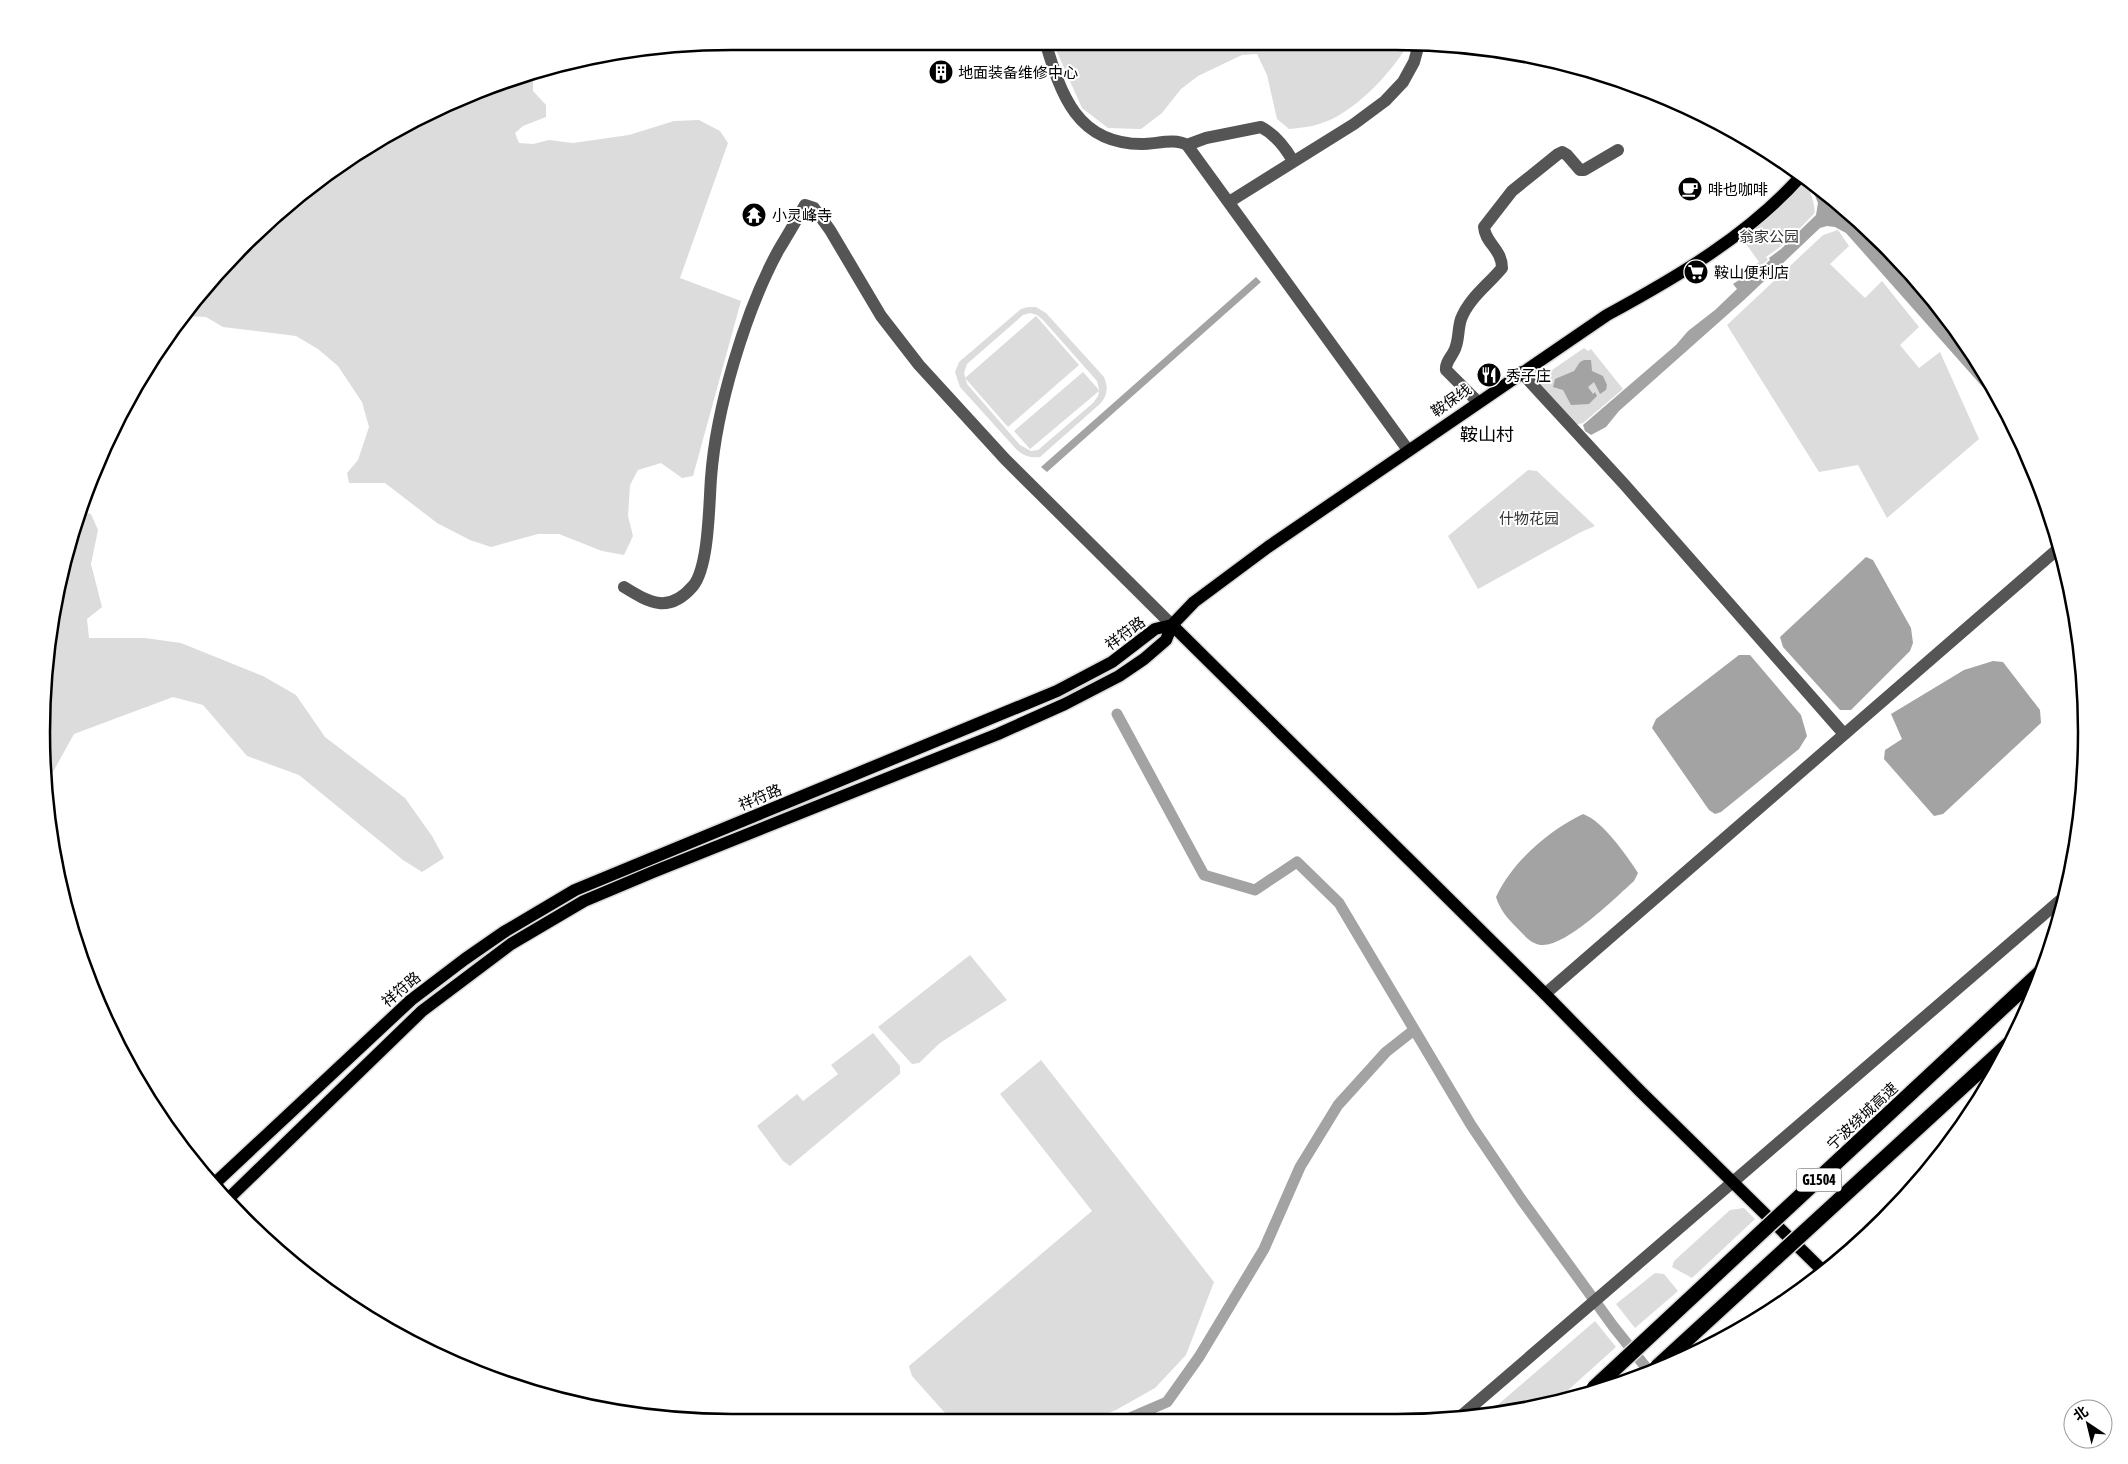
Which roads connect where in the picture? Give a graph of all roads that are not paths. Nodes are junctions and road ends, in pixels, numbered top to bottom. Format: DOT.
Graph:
graph roads {
  1 [pos="1048,50"];
  2 [pos="1418,50"];
  3 [pos="1188,145"];
  4 [pos="1618,150"];
  5 [pos="1293,161"];
  6 [pos="1797,181"];
  7 [pos="1229,202"];
  8 [pos="1521,372"];
  9 [pos="1478,402"];
  10 [pos="1408,450"];
  11 [pos="2054,552"];
  12 [pos="624,587"];
  13 [pos="1172,625"];
  14 [pos="1844,734"];
  15 [pos="2056,905"];
  16 [pos="2030,982"];
  17 [pos="1545,994"];
  18 [pos="1996,1056"];
  19 [pos="218,1180"];
  20 [pos="1734,1182"];
  21 [pos="232,1195"];
  22 [pos="1819,1266"];
  23 [pos="1666,1358"];
  24 [pos="1600,1383"];
  25 [pos="1468,1410"];
  1 -- 3 [label="street"];
  2 -- 5 [label="street"];
  3 -- 5 [label="street"];
  3 -- 7 [label="street"];
  4 -- 9 [label="street"];
  5 -- 7 [label="street"];
  6 -- 8 [label="main road, 鞍保线"];
  7 -- 10 [label="street"];
  8 -- 9 [label="main road, 鞍保线"];
  8 -- 14 [label="street"];
  9 -- 10 [label="main road, 鞍保线"];
  10 -- 13 [label="main road, 鞍保线"];
  11 -- 14 [label="street"];
  12 -- 13 [label="street"];
  13 -- 17 [label="main road"];
  13 -- 19 [label="main road, 祥符路"];
  13 -- 21 [label="main road, 祥符路"];
  14 -- 17 [label="street"];
  15 -- 20 [label="street"];
  16 -- 24 [label="highway, 宁波绕城高速 / G1504, bridge"];
  17 -- 20 [label="main road"];
  18 -- 23 [label="highway, G1504, bridge"];
  20 -- 22 [label="main road"];
  20 -- 25 [label="street"];
}
